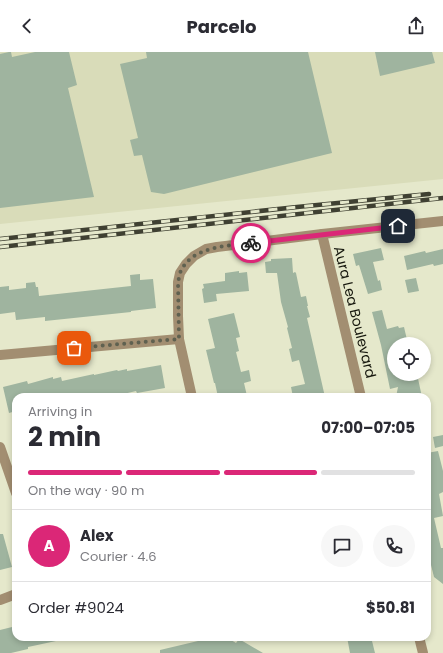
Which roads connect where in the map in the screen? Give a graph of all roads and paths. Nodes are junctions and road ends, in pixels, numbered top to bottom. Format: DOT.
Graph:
graph roads {
  1 [pos="443,221"];
  2 [pos="322,234"];
  3 [pos="179,339"];
  4 [pos="0,355"];
  5 [pos="191,393"];
  6 [pos="360,393"];
  7 [pos="0,447"];
  8 [pos="12,482"];
  9 [pos="12,596"];
  10 [pos="0,600"];
  11 [pos="420,641"];
  12 [pos="423,653"];
  1 -- 2 [label="street"];
  2 -- 3 [label="street"];
  2 -- 6 [label="street, Aura Lea Boulevard"];
  3 -- 4 [label="street"];
  3 -- 5 [label="street"];
  7 -- 8 [label="street"];
  9 -- 10 [label="street"];
  11 -- 12 [label="street"];
}
